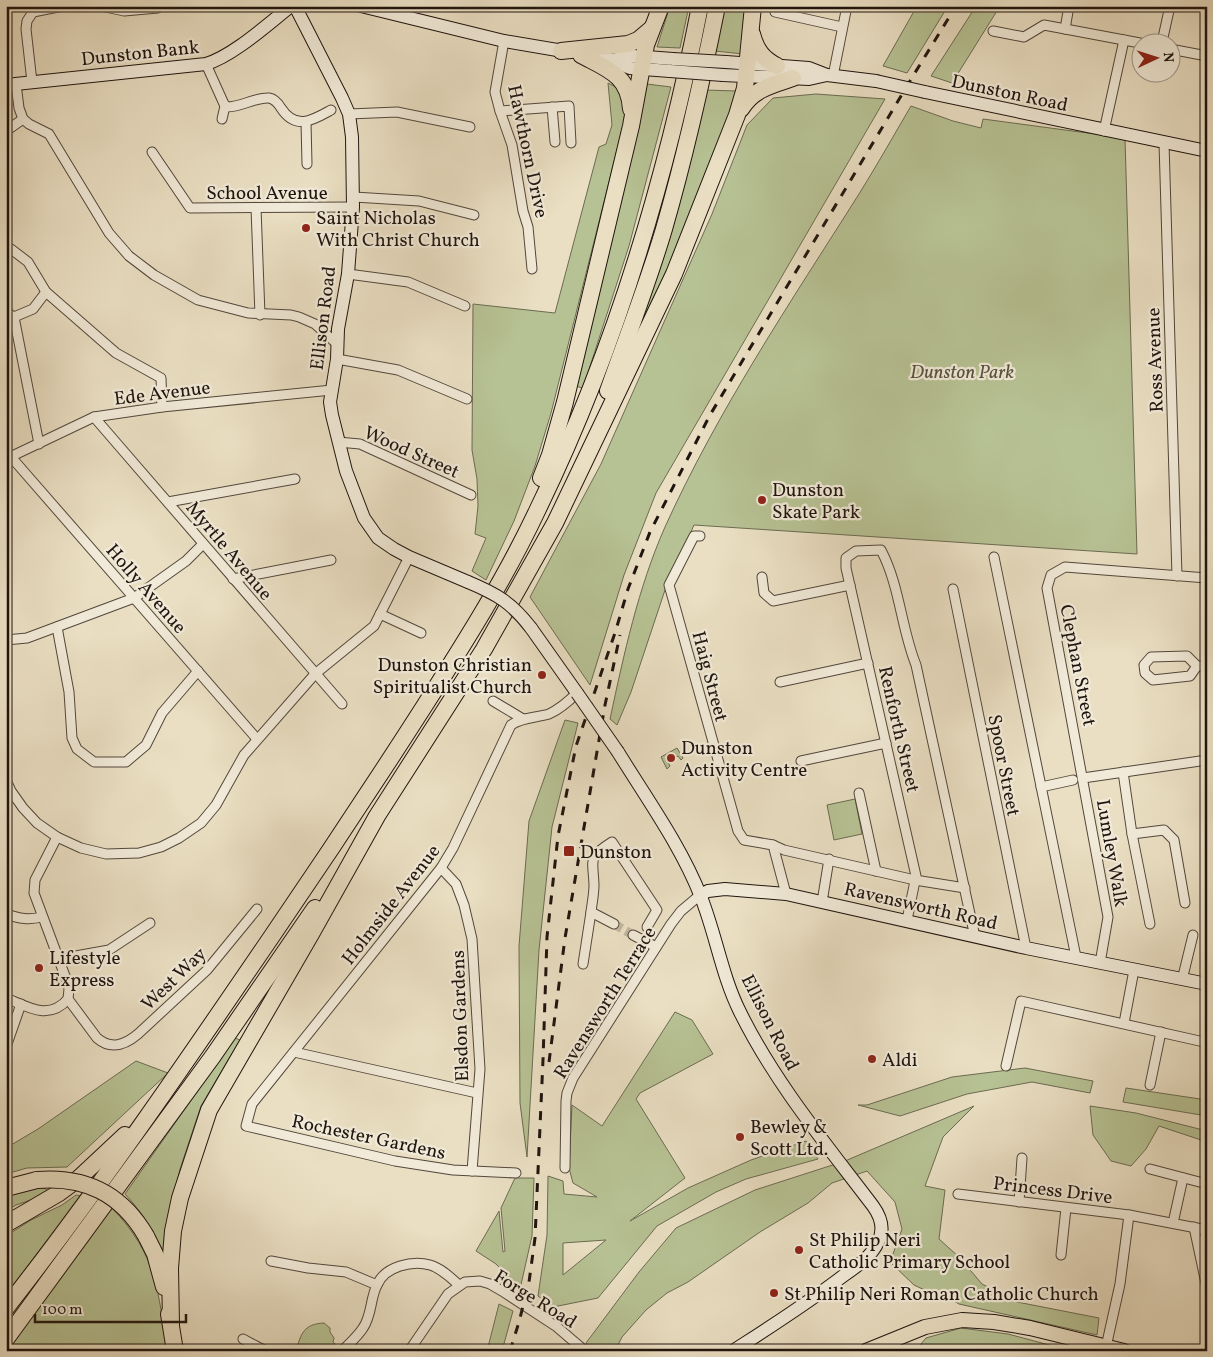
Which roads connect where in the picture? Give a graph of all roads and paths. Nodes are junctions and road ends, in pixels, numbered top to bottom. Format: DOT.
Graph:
graph roads {
  1 [pos="63,6"];
  2 [pos="101,6"];
  3 [pos="291,6"];
  4 [pos="295,6"];
  5 [pos="361,6"];
  6 [pos="661,6"];
  7 [pos="700,6"];
  8 [pos="717,6"];
  9 [pos="753,6"];
  10 [pos="846,6"];
  11 [pos="1069,6"];
  12 [pos="1170,6"];
  13 [pos="158,8"];
  14 [pos="775,12"];
  15 [pos="653,26"];
  16 [pos="751,27"];
  17 [pos="842,27"];
  18 [pos="1065,29"];
  19 [pos="993,31"];
  20 [pos="1164,32"];
  21 [pos="1124,40"];
  22 [pos="504,41"];
  23 [pos="1130,42"];
  24 [pos="561,51"];
  25 [pos="1180,51"];
  26 [pos="581,55"];
  27 [pos="1207,56"];
  28 [pos="642,63"];
  29 [pos="206,64"];
  30 [pos="777,66"];
  31 [pos="747,70"];
  32 [pos="830,75"];
  33 [pos="793,78"];
  34 [pos="32,82"];
  35 [pos="11,85"];
  36 [pos="226,106"];
  37 [pos="552,107"];
  38 [pos="332,110"];
  39 [pos="500,111"];
  40 [pos="349,114"];
  41 [pos="737,115"];
  42 [pos="23,119"];
  43 [pos="222,119"];
  44 [pos="306,122"];
  45 [pos="631,126"];
  46 [pos="470,128"];
  47 [pos="6,131"];
  48 [pos="1104,131"];
  49 [pos="555,142"];
  50 [pos="1164,143"];
  51 [pos="572,144"];
  52 [pos="1207,151"];
  53 [pos="152,152"];
  54 [pos="307,164"];
  55 [pos="353,202"];
  56 [pos="256,208"];
  57 [pos="474,216"];
  58 [pos="6,250"];
  59 [pos="532,269"];
  60 [pos="348,274"];
  61 [pos="46,292"];
  62 [pos="465,306"];
  63 [pos="10,315"];
  64 [pos="260,315"];
  65 [pos="337,344"];
  66 [pos="337,359"];
  67 [pos="332,390"];
  68 [pos="467,399"];
  69 [pos="162,407"];
  70 [pos="94,417"];
  71 [pos="338,442"];
  72 [pos="38,444"];
  73 [pos="9,458"];
  74 [pos="295,479"];
  75 [pos="471,495"];
  76 [pos="168,502"];
  77 [pos="555,523"];
  78 [pos="700,536"];
  79 [pos="203,544"];
  80 [pos="409,557"];
  81 [pos="994,557"];
  82 [pos="331,560"];
  83 [pos="1177,576"];
  84 [pos="762,577"];
  85 [pos="233,578"];
  86 [pos="1207,578"];
  87 [pos="501,580"];
  88 [pos="850,585"];
  89 [pos="953,589"];
  90 [pos="134,598"];
  91 [pos="380,614"];
  92 [pos="57,627"];
  93 [pos="421,633"];
  94 [pos="6,640"];
  95 [pos="868,662"];
  96 [pos="1197,666"];
  97 [pos="1207,666"];
  98 [pos="198,671"];
  99 [pos="315,674"];
  100 [pos="780,682"];
  101 [pos="578,693"];
  102 [pos="493,701"];
  103 [pos="342,704"];
  104 [pos="523,719"];
  105 [pos="257,740"];
  106 [pos="886,743"];
  107 [pos="801,760"];
  108 [pos="1207,760"];
  109 [pos="1123,772"];
  110 [pos="1084,778"];
  111 [pos="6,780"];
  112 [pos="1073,780"];
  113 [pos="1041,787"];
  114 [pos="859,793"];
  115 [pos="372,826"];
  116 [pos="1132,834"];
  117 [pos="57,837"];
  118 [pos="773,845"];
  119 [pos="829,862"];
  120 [pos="441,868"];
  121 [pos="876,871"];
  122 [pos="916,880"];
  123 [pos="965,888"];
  124 [pos="786,894"];
  125 [pos="700,895"];
  126 [pos="822,902"];
  127 [pos="1184,903"];
  128 [pos="257,909"];
  129 [pos="591,912"];
  130 [pos="6,914"];
  131 [pos="42,917"];
  132 [pos="907,920"];
  133 [pos="150,923"];
  134 [pos="614,924"];
  135 [pos="1150,924"];
  136 [pos="647,927"];
  137 [pos="633,935"];
  138 [pos="1193,935"];
  139 [pos="975,937"];
  140 [pos="656,947"];
  141 [pos="1026,948"];
  142 [pos="1076,958"];
  143 [pos="59,959"];
  144 [pos="1100,962"];
  145 [pos="583,964"];
  146 [pos="1134,970"];
  147 [pos="1182,980"];
  148 [pos="1207,984"];
  149 [pos="6,998"];
  150 [pos="68,999"];
  151 [pos="21,1004"];
  152 [pos="1124,1023"];
  153 [pos="1161,1032"];
  154 [pos="1204,1042"];
  155 [pos="6,1047"];
  156 [pos="294,1052"];
  157 [pos="1006,1066"];
  158 [pos="1150,1085"];
  159 [pos="477,1093"];
  160 [pos="155,1106"];
  161 [pos="246,1126"];
  162 [pos="1022,1158"];
  163 [pos="565,1168"];
  164 [pos="1150,1169"];
  165 [pos="472,1171"];
  166 [pos="516,1172"];
  167 [pos="1182,1178"];
  168 [pos="1207,1184"];
  169 [pos="6,1188"];
  170 [pos="958,1194"];
  171 [pos="1019,1202"];
  172 [pos="1066,1208"];
  173 [pos="1129,1215"];
  174 [pos="1173,1222"];
  175 [pos="6,1224"];
  176 [pos="1194,1227"];
  177 [pos="1207,1230"];
  178 [pos="1061,1255"];
  179 [pos="271,1261"];
  180 [pos="377,1285"];
  181 [pos="459,1285"];
  182 [pos="1207,1288"];
  183 [pos="6,1308"];
  184 [pos="171,1324"];
  185 [pos="6,1339"];
  186 [pos="244,1340"];
  187 [pos="1106,1347"];
  188 [pos="253,1348"];
  189 [pos="174,1351"];
  190 [pos="266,1351"];
  191 [pos="342,1351"];
  192 [pos="409,1351"];
  193 [pos="585,1351"];
  194 [pos="733,1351"];
  195 [pos="866,1351"];
  196 [pos="1124,1351"];
  1 -- 34 [label="street"];
  2 -- 13 [label="street"];
  3 -- 29 [label="street, Dunston Bank"];
  4 -- 40 [label="street, Ellison Road"];
  5 -- 22 [label="street"];
  6 -- 15 [label="highway"];
  7 -- 87 [label="highway"];
  8 -- 77 [label="highway"];
  9 -- 16 [label="highway"];
  10 -- 17 [label="street"];
  11 -- 18 [label="street"];
  12 -- 20 [label="street"];
  14 -- 17 [label="street"];
  15 -- 24 [label="highway"];
  15 -- 28 [label="highway"];
  16 -- 30 [label="highway"];
  16 -- 31 [label="highway"];
  17 -- 32 [label="street"];
  18 -- 19 [label="street"];
  18 -- 21 [label="street"];
  21 -- 23 [label="street"];
  21 -- 48 [label="street"];
  22 -- 24 [label="street"];
  22 -- 39 [label="street, Hawthorn Drive"];
  24 -- 26 [label="street"];
  25 -- 27 [label="street"];
  26 -- 28 [label="street"];
  26 -- 45 [label="highway"];
  28 -- 31 [label="street, bridge"];
  28 -- 45 [label="highway"];
  29 -- 34 [label="street, Dunston Bank"];
  29 -- 36 [label="street"];
  30 -- 31 [label="street, Dunston Road"];
  30 -- 32 [label="street, Dunston Road"];
  31 -- 33 [label="street, Dunston Road"];
  31 -- 41 [label="highway"];
  32 -- 33 [label="street, Dunston Road"];
  32 -- 48 [label="street, Dunston Road, bridge"];
  33 -- 41 [label="highway"];
  34 -- 35 [label="street, Dunston Bank"];
  35 -- 42 [label="street"];
  36 -- 43 [label="street"];
  36 -- 44 [label="street"];
  37 -- 39 [label="street"];
  37 -- 49 [label="street"];
  37 -- 51 [label="street"];
  38 -- 44 [label="street"];
  39 -- 59 [label="street, Hawthorn Drive"];
  40 -- 46 [label="street"];
  40 -- 55 [label="street, Ellison Road"];
  41 -- 77 [label="highway"];
  42 -- 47 [label="street"];
  42 -- 64 [label="street"];
  44 -- 54 [label="street"];
  45 -- 87 [label="highway"];
  48 -- 50 [label="street, Dunston Road"];
  50 -- 52 [label="street, Dunston Road"];
  50 -- 83 [label="street, Ross Avenue"];
  53 -- 56 [label="street, School Avenue"];
  55 -- 56 [label="street, School Avenue"];
  55 -- 57 [label="street, School Avenue"];
  55 -- 60 [label="street, Ellison Road"];
  56 -- 64 [label="street"];
  58 -- 61 [label="street"];
  60 -- 62 [label="street"];
  60 -- 65 [label="street, Ellison Road"];
  61 -- 63 [label="street"];
  61 -- 69 [label="street"];
  63 -- 72 [label="street"];
  64 -- 65 [label="street"];
  65 -- 66 [label="street, Ellison Road"];
  66 -- 67 [label="street, Ellison Road"];
  66 -- 68 [label="street"];
  67 -- 69 [label="street, Ede Avenue"];
  67 -- 71 [label="street, Ellison Road"];
  69 -- 70 [label="street, Ede Avenue"];
  70 -- 72 [label="street, Ede Avenue"];
  70 -- 76 [label="street, Myrtle Avenue"];
  71 -- 75 [label="street, Wood Street"];
  71 -- 80 [label="street, Ellison Road"];
  72 -- 73 [label="street, Ede Avenue"];
  73 -- 90 [label="street, Holly Avenue"];
  74 -- 76 [label="street"];
  76 -- 79 [label="street, Myrtle Avenue"];
  77 -- 115 [label="highway"];
  78 -- 118 [label="street, Haig Street"];
  79 -- 85 [label="street, Myrtle Avenue"];
  79 -- 90 [label="street"];
  80 -- 91 [label="street"];
  80 -- 101 [label="street, Ellison Road, bridge"];
  81 -- 113 [label="street"];
  82 -- 85 [label="street"];
  83 -- 86 [label="street"];
  83 -- 110 [label="street, Clephan Street"];
  84 -- 88 [label="street"];
  85 -- 99 [label="street, Myrtle Avenue"];
  87 -- 160 [label="highway"];
  88 -- 95 [label="street, Renforth Street"];
  88 -- 123 [label="street, Renforth Street"];
  89 -- 141 [label="street, Spoor Street"];
  90 -- 92 [label="street"];
  90 -- 98 [label="street, Holly Avenue"];
  91 -- 93 [label="street"];
  91 -- 99 [label="street"];
  92 -- 94 [label="street"];
  92 -- 98 [label="street"];
  95 -- 100 [label="street"];
  95 -- 106 [label="street, Renforth Street"];
  96 -- 96 [label="street"];
  96 -- 97 [label="street"];
  98 -- 105 [label="street, Holly Avenue"];
  99 -- 103 [label="street, Myrtle Avenue"];
  99 -- 105 [label="street"];
  101 -- 104 [label="street"];
  101 -- 125 [label="street, Ellison Road, bridge"];
  102 -- 104 [label="street"];
  104 -- 120 [label="street, Holmside Avenue"];
  105 -- 117 [label="street"];
  106 -- 107 [label="street"];
  106 -- 122 [label="street, Renforth Street"];
  108 -- 109 [label="street"];
  109 -- 110 [label="street"];
  109 -- 116 [label="street"];
  110 -- 144 [label="street, Lumley Walk"];
  111 -- 117 [label="street"];
  112 -- 113 [label="street"];
  113 -- 142 [label="street"];
  114 -- 121 [label="street"];
  115 -- 184 [label="highway"];
  115 -- 185 [label="highway"];
  116 -- 127 [label="street"];
  116 -- 135 [label="street"];
  117 -- 131 [label="street"];
  118 -- 119 [label="street, Haig Street"];
  118 -- 124 [label="street"];
  119 -- 121 [label="street, Haig Street"];
  119 -- 126 [label="street"];
  120 -- 156 [label="street, Holmside Avenue"];
  120 -- 159 [label="street, Elsdon Gardens"];
  121 -- 122 [label="street, Haig Street"];
  122 -- 123 [label="street, Haig Street"];
  122 -- 132 [label="street, Renforth Street"];
  123 -- 139 [label="street"];
  124 -- 125 [label="street, Ravensworth Road"];
  124 -- 126 [label="street, Ravensworth Road"];
  125 -- 140 [label="street, Ravensworth Terrace"];
  125 -- 194 [label="street, Ellison Road"];
  126 -- 132 [label="street, Ravensworth Road"];
  128 -- 150 [label="street, West Way"];
  129 -- 134 [label="street"];
  129 -- 136 [label="street"];
  129 -- 145 [label="street"];
  130 -- 131 [label="street"];
  131 -- 143 [label="street"];
  132 -- 139 [label="street, Ravensworth Road"];
  133 -- 143 [label="street"];
  137 -- 140 [label="street"];
  138 -- 147 [label="street"];
  139 -- 141 [label="street, Ravensworth Road"];
  140 -- 163 [label="street, Ravensworth Terrace"];
  141 -- 142 [label="street, Ravensworth Road"];
  142 -- 144 [label="street, Ravensworth Road"];
  143 -- 150 [label="street"];
  144 -- 146 [label="street, Ravensworth Road"];
  146 -- 147 [label="street, Ravensworth Road"];
  146 -- 152 [label="street"];
  147 -- 148 [label="street, Ravensworth Road"];
  149 -- 151 [label="street"];
  150 -- 151 [label="street"];
  151 -- 155 [label="street"];
  152 -- 153 [label="street"];
  152 -- 157 [label="street"];
  153 -- 154 [label="street"];
  153 -- 158 [label="street"];
  156 -- 159 [label="street"];
  156 -- 161 [label="street, Holmside Avenue"];
  159 -- 165 [label="street, Elsdon Gardens"];
  160 -- 175 [label="highway"];
  160 -- 183 [label="highway"];
  161 -- 165 [label="street, Rochester Gardens"];
  162 -- 171 [label="street"];
  164 -- 167 [label="street"];
  165 -- 166 [label="street, Rochester Gardens"];
  167 -- 168 [label="street"];
  167 -- 174 [label="street"];
  169 -- 184 [label="highway, bridge"];
  170 -- 171 [label="street, Princess Drive"];
  171 -- 172 [label="street, Princess Drive"];
  172 -- 173 [label="street, Princess Drive"];
  172 -- 178 [label="street"];
  173 -- 174 [label="street"];
  173 -- 187 [label="street, Princess Drive"];
  174 -- 176 [label="street"];
  176 -- 177 [label="street"];
  176 -- 182 [label="street"];
  179 -- 180 [label="street"];
  180 -- 181 [label="street"];
  180 -- 191 [label="street"];
  181 -- 192 [label="street"];
  181 -- 193 [label="street, Forge Road"];
  184 -- 189 [label="highway"];
  186 -- 188 [label="street"];
  187 -- 195 [label="main road"];
  187 -- 196 [label="main road"];
  188 -- 190 [label="street"];
}
